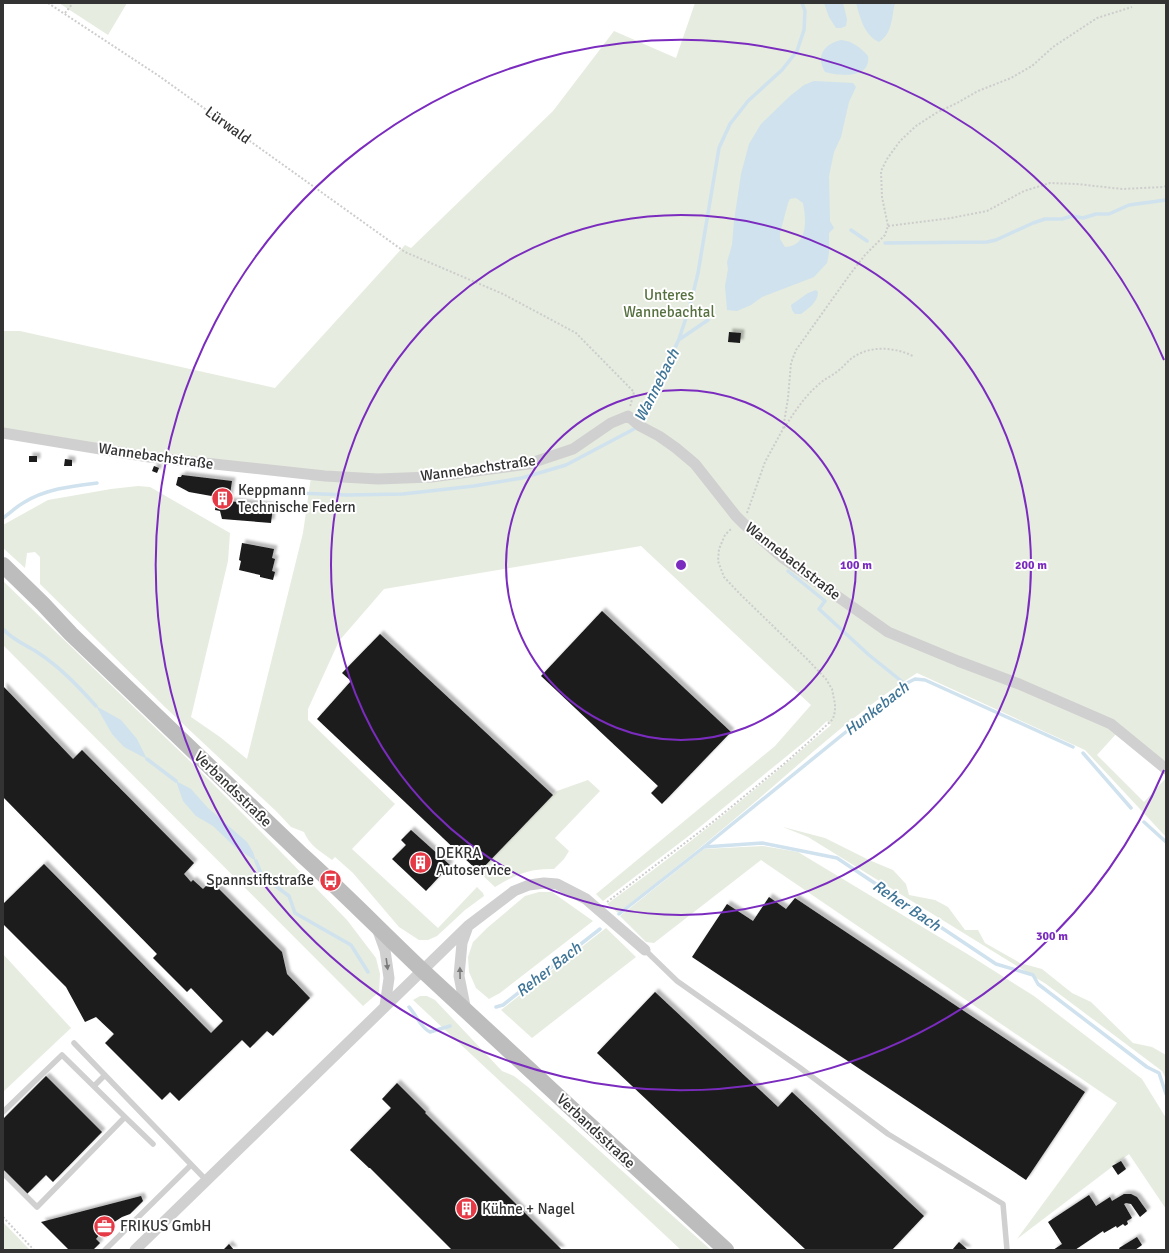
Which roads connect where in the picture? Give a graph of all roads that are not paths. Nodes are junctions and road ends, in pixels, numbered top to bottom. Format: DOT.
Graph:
graph roads {
  1 [pos="3,433"];
  2 [pos="3,565"];
  3 [pos="1166,769"];
  4 [pos="377,926"];
  5 [pos="468,926"];
  6 [pos="645,950"];
  7 [pos="422,970"];
  8 [pos="385,1006"];
  9 [pos="466,1011"];
  10 [pos="74,1043"];
  11 [pos="105,1075"];
  12 [pos="94,1086"];
  13 [pos="3,1112"];
  14 [pos="125,1117"];
  15 [pos="153,1144"];
  16 [pos="191,1165"];
  17 [pos="3,1173"];
  18 [pos="207,1181"];
  19 [pos="105,1250"];
  20 [pos="135,1250"];
  21 [pos="726,1250"];
  22 [pos="1007,1250"];
  1 -- 3 [label="street, Wannebachstraße"];
  2 -- 4 [label="main road, Verbandsstraße"];
  4 -- 7 [label="main road, Verbandsstraße"];
  4 -- 8 [label="street, one-way"];
  5 -- 6 [label="street"];
  5 -- 7 [label="street"];
  9 -- 5 [label="street, one-way"];
  6 -- 22 [label="lane"];
  7 -- 8 [label="street"];
  7 -- 9 [label="main road, Verbandsstraße"];
  8 -- 18 [label="street"];
  9 -- 21 [label="main road, Verbandsstraße"];
  10 -- 11 [label="lane"];
  11 -- 12 [label="lane"];
  11 -- 16 [label="lane"];
  12 -- 13 [label="lane"];
  12 -- 14 [label="lane"];
  14 -- 15 [label="lane"];
  14 -- 17 [label="lane"];
  16 -- 18 [label="lane"];
  16 -- 19 [label="lane"];
  18 -- 20 [label="street"];
}
